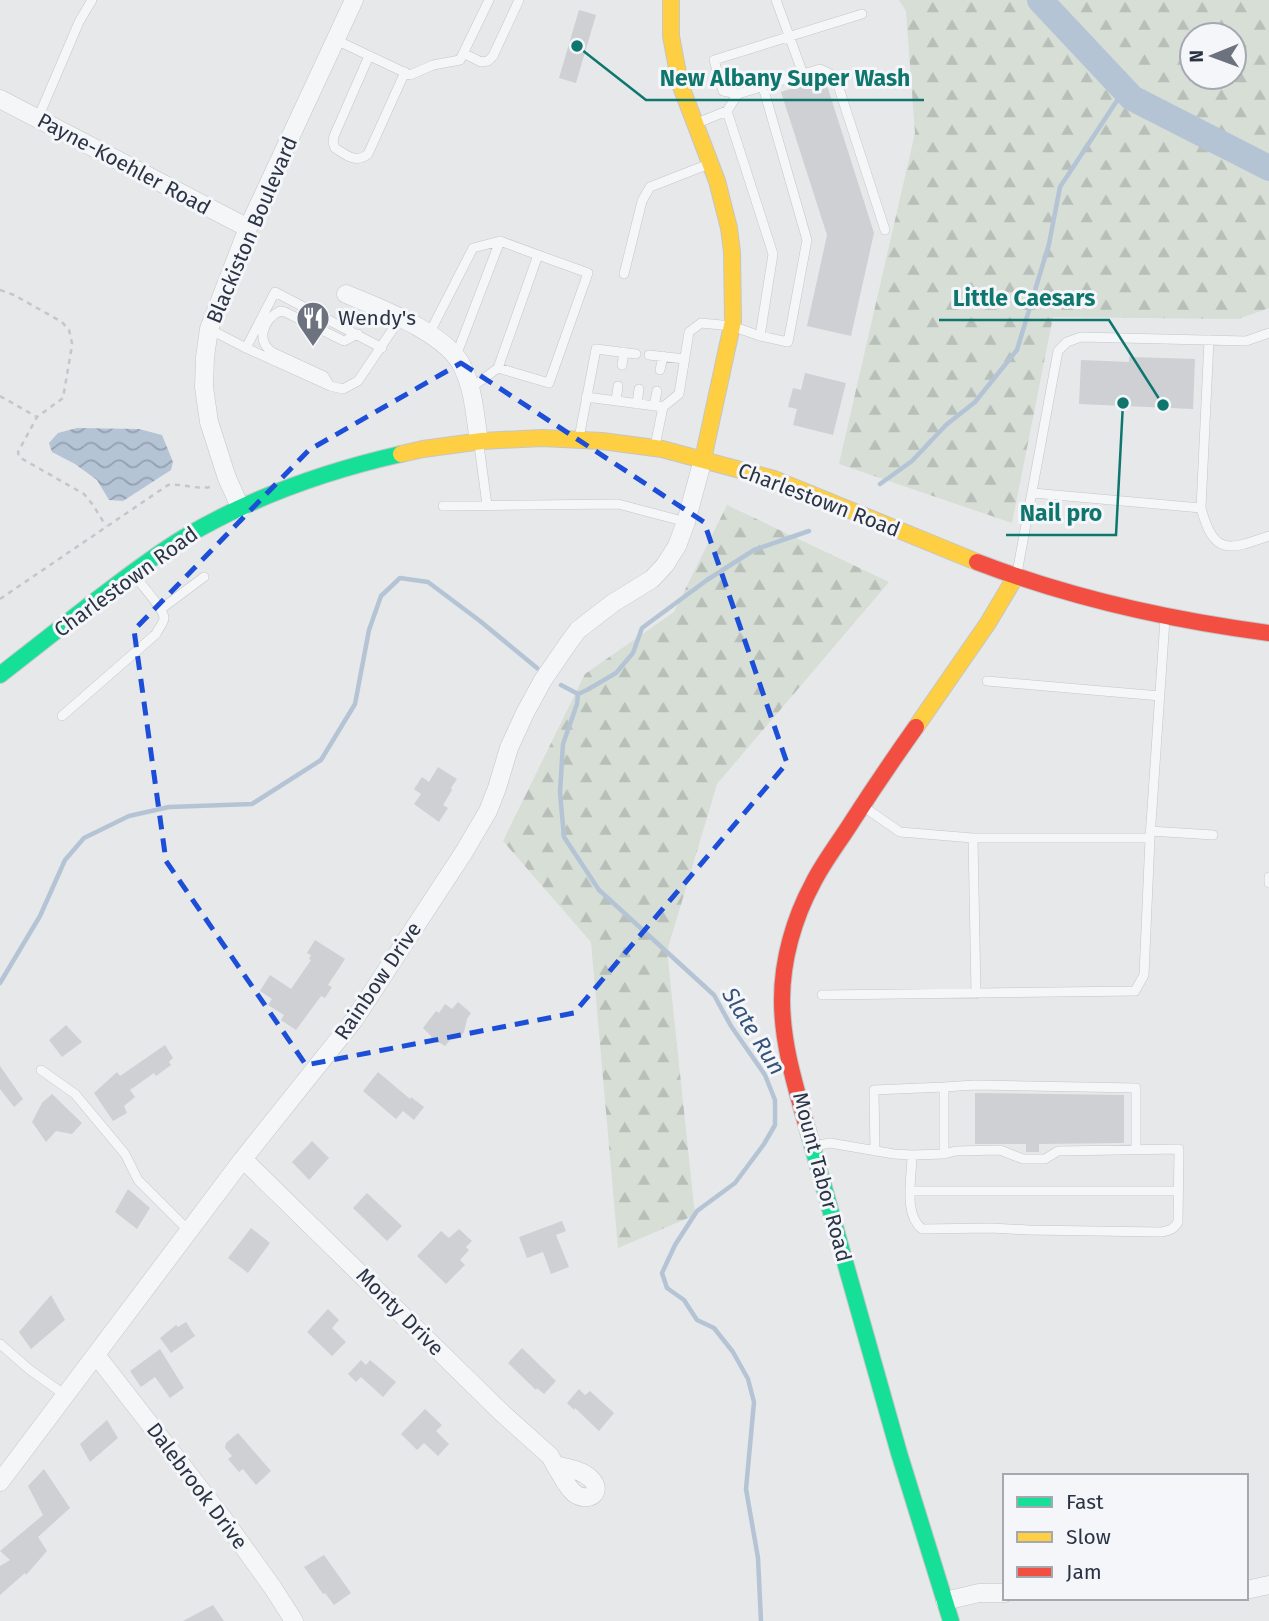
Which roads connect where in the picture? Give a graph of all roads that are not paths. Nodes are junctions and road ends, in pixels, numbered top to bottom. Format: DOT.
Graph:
graph roads {
  1 [pos="92,0"];
  2 [pos="354,0"];
  3 [pos="489,0"];
  4 [pos="519,0"];
  5 [pos="671,0"];
  6 [pos="776,0"];
  7 [pos="862,14"];
  8 [pos="789,35"];
  9 [pos="336,40"];
  10 [pos="463,53"];
  11 [pos="369,56"];
  12 [pos="405,72"];
  13 [pos="803,74"];
  14 [pos="763,88"];
  15 [pos="738,94"];
  16 [pos="0,99"];
  17 [pos="727,111"];
  18 [pos="38,118"];
  19 [pos="695,124"];
  20 [pos="710,164"];
  21 [pos="248,228"];
  22 [pos="885,230"];
  23 [pos="500,241"];
  24 [pos="538,255"];
  25 [pos="624,274"];
  26 [pos="346,294"];
  27 [pos="401,317"];
  28 [pos="732,326"];
  29 [pos="209,329"];
  30 [pos="1269,333"];
  31 [pos="358,334"];
  32 [pos="429,334"];
  33 [pos="760,336"];
  34 [pos="1209,340"];
  35 [pos="246,348"];
  36 [pos="382,348"];
  37 [pos="624,352"];
  38 [pos="636,354"];
  39 [pos="649,355"];
  40 [pos="456,356"];
  41 [pos="663,356"];
  42 [pos="685,359"];
  43 [pos="622,365"];
  44 [pos="498,368"];
  45 [pos="660,370"];
  46 [pos="330,386"];
  47 [pos="618,386"];
  48 [pos="471,388"];
  49 [pos="639,389"];
  50 [pos="657,391"];
  51 [pos="586,397"];
  52 [pos="616,401"];
  53 [pos="637,404"];
  54 [pos="659,407"];
  55 [pos="578,440"];
  56 [pos="479,442"];
  57 [pos="655,448"];
  58 [pos="703,459"];
  59 [pos="1033,493"];
  60 [pos="487,505"];
  61 [pos="443,506"];
  62 [pos="241,509"];
  63 [pos="1201,509"];
  64 [pos="686,522"];
  65 [pos="1269,536"];
  66 [pos="132,573"];
  67 [pos="1016,576"];
  68 [pos="204,577"];
  69 [pos="161,609"];
  70 [pos="1165,617"];
  71 [pos="1269,633"];
  72 [pos="0,675"];
  73 [pos="986,681"];
  74 [pos="1160,696"];
  75 [pos="62,716"];
  76 [pos="862,805"];
  77 [pos="1150,834"];
  78 [pos="1213,835"];
  79 [pos="973,838"];
  80 [pos="1269,877"];
  81 [pos="1269,883"];
  82 [pos="976,994"];
  83 [pos="821,995"];
  84 [pos="41,1070"];
  85 [pos="944,1087"];
  86 [pos="812,1146"];
  87 [pos="1136,1149"];
  88 [pos="875,1151"];
  89 [pos="944,1154"];
  90 [pos="912,1155"];
  91 [pos="243,1159"];
  92 [pos="911,1191"];
  93 [pos="1179,1192"];
  94 [pos="189,1231"];
  95 [pos="0,1344"];
  96 [pos="96,1354"];
  97 [pos="65,1395"];
  98 [pos="555,1465"];
  99 [pos="0,1482"];
  100 [pos="1269,1585"];
  101 [pos="1248,1590"];
  102 [pos="1003,1593"];
  103 [pos="946,1601"];
  104 [pos="294,1621"];
  105 [pos="951,1621"];
  1 -- 18 [label="lane"];
  2 -- 9 [label="street, Blackiston Boulevard"];
  3 -- 10 [label="lane"];
  4 -- 10 [label="lane"];
  5 -- 19 [label="main road"];
  6 -- 8 [label="lane"];
  7 -- 8 [label="lane"];
  8 -- 13 [label="lane"];
  8 -- 15 [label="lane"];
  9 -- 11 [label="lane"];
  9 -- 21 [label="street, Blackiston Boulevard"];
  10 -- 12 [label="lane"];
  11 -- 12 [label="lane"];
  11 -- 12 [label="lane"];
  13 -- 14 [label="lane"];
  13 -- 22 [label="lane"];
  14 -- 15 [label="lane"];
  14 -- 33 [label="lane"];
  15 -- 17 [label="lane"];
  16 -- 18 [label="street, Payne-Koehler Road"];
  17 -- 19 [label="lane"];
  17 -- 33 [label="lane"];
  18 -- 21 [label="street, Payne-Koehler Road"];
  19 -- 20 [label="main road"];
  20 -- 25 [label="lane"];
  20 -- 28 [label="main road"];
  21 -- 29 [label="street, Blackiston Boulevard"];
  23 -- 24 [label="lane"];
  23 -- 32 [label="lane"];
  23 -- 40 [label="lane"];
  24 -- 44 [label="lane"];
  24 -- 44 [label="lane"];
  26 -- 27 [label="street"];
  27 -- 32 [label="street"];
  27 -- 36 [label="lane"];
  28 -- 33 [label="lane"];
  28 -- 42 [label="lane"];
  28 -- 58 [label="main road"];
  29 -- 35 [label="lane"];
  29 -- 62 [label="street, Blackiston Boulevard"];
  30 -- 34 [label="lane"];
  31 -- 35 [label="lane"];
  31 -- 36 [label="lane"];
  31 -- 46 [label="lane"];
  32 -- 40 [label="street"];
  34 -- 59 [label="lane"];
  34 -- 63 [label="lane"];
  35 -- 46 [label="lane"];
  36 -- 46 [label="lane"];
  37 -- 38 [label="lane"];
  37 -- 43 [label="lane"];
  37 -- 51 [label="lane"];
  39 -- 41 [label="lane"];
  40 -- 48 [label="street"];
  41 -- 42 [label="lane"];
  41 -- 45 [label="lane"];
  42 -- 54 [label="lane"];
  44 -- 48 [label="lane"];
  47 -- 52 [label="lane"];
  48 -- 56 [label="street"];
  49 -- 53 [label="lane"];
  50 -- 54 [label="lane"];
  51 -- 52 [label="lane"];
  51 -- 55 [label="lane"];
  52 -- 53 [label="lane"];
  53 -- 54 [label="lane"];
  54 -- 57 [label="lane"];
  55 -- 56 [label="main road, Charlestown Road"];
  55 -- 57 [label="main road, Charlestown Road"];
  56 -- 60 [label="lane"];
  56 -- 62 [label="main road, Charlestown Road"];
  57 -- 58 [label="main road, Charlestown Road"];
  58 -- 64 [label="street, Rainbow Drive"];
  58 -- 67 [label="main road, Charlestown Road"];
  59 -- 63 [label="lane"];
  59 -- 67 [label="lane"];
  60 -- 61 [label="lane"];
  60 -- 64 [label="lane"];
  62 -- 66 [label="main road, Charlestown Road"];
  63 -- 65 [label="lane"];
  64 -- 91 [label="street, Rainbow Drive"];
  66 -- 69 [label="lane"];
  66 -- 72 [label="main road, Charlestown Road"];
  67 -- 70 [label="main road, Charlestown Road"];
  67 -- 76 [label="main road, Mount Tabor Road"];
  68 -- 69 [label="lane"];
  69 -- 75 [label="lane"];
  70 -- 71 [label="main road, Charlestown Road"];
  70 -- 74 [label="lane"];
  73 -- 74 [label="lane"];
  74 -- 77 [label="lane"];
  76 -- 79 [label="lane"];
  76 -- 86 [label="main road, Mount Tabor Road"];
  77 -- 78 [label="lane"];
  77 -- 79 [label="lane"];
  77 -- 82 [label="lane"];
  79 -- 82 [label="lane"];
  80 -- 81 [label="lane"];
  82 -- 83 [label="lane"];
  84 -- 94 [label="lane"];
  85 -- 87 [label="lane"];
  85 -- 88 [label="lane"];
  85 -- 89 [label="lane"];
  86 -- 88 [label="lane"];
  86 -- 103 [label="main road, Mount Tabor Road"];
  87 -- 89 [label="lane"];
  87 -- 93 [label="lane"];
  88 -- 90 [label="lane"];
  89 -- 90 [label="lane"];
  90 -- 92 [label="lane"];
  91 -- 94 [label="street, Rainbow Drive"];
  91 -- 98 [label="street, Monty Drive"];
  92 -- 93 [label="lane"];
  92 -- 93 [label="lane"];
  94 -- 96 [label="street, Rainbow Drive"];
  95 -- 97 [label="lane"];
  96 -- 97 [label="street, Rainbow Drive"];
  96 -- 104 [label="street, Dalebrook Drive"];
  97 -- 99 [label="street, Rainbow Drive"];
  100 -- 101 [label="street"];
  102 -- 103 [label="street"];
  103 -- 105 [label="main road, Mount Tabor Road"];
}
